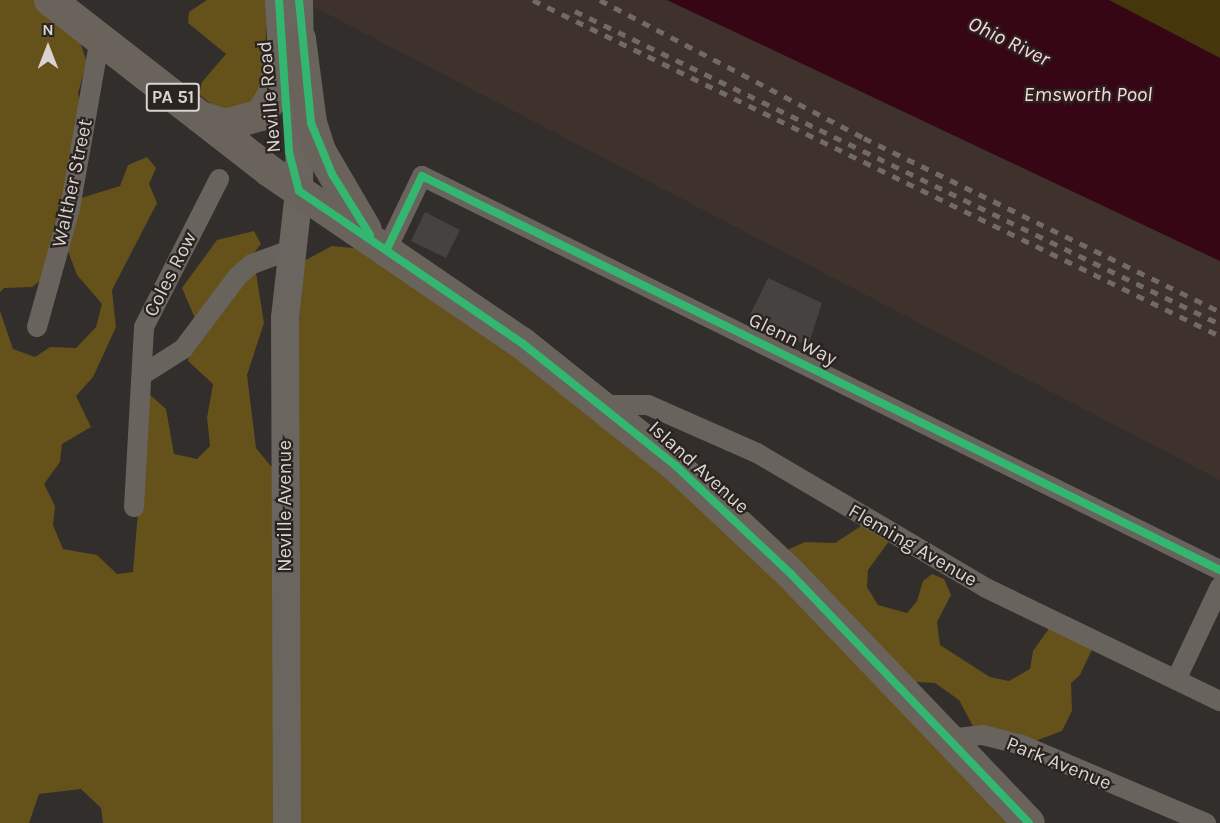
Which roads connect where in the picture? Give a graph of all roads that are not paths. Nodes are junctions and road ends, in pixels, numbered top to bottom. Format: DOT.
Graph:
graph roads {
  1 [pos="50,0"];
  2 [pos="279,0"];
  3 [pos="299,0"];
  4 [pos="100,38"];
  5 [pos="291,47"];
  6 [pos="191,112"];
  7 [pos="219,179"];
  8 [pos="299,191"];
  9 [pos="380,245"];
  10 [pos="292,249"];
  11 [pos="37,327"];
  12 [pos="142,375"];
  13 [pos="604,405"];
  14 [pos="134,507"];
  15 [pos="1220,570"];
  16 [pos="1220,586"];
  17 [pos="1176,680"];
  18 [pos="1220,701"];
  19 [pos="950,739"];
  20 [pos="1132,794"];
  21 [pos="287,823"];
  22 [pos="1029,823"];
  23 [pos="1175,823"];
  24 [pos="1206,823"];
  1 -- 4 [label="main road, PA 51"];
  2 -- 5 [label="street, Neville Road"];
  3 -- 5 [label="street, Neville Road"];
  4 -- 6 [label="main road, PA 51"];
  4 -- 11 [label="street, Walther Street"];
  5 -- 6 [label="main road"];
  5 -- 8 [label="street, Neville Road"];
  5 -- 9 [label="main road"];
  6 -- 8 [label="main road, PA 51"];
  7 -- 12 [label="street, Coles Row"];
  8 -- 9 [label="main road, Island Avenue / PA 51"];
  8 -- 10 [label="street, Neville Avenue"];
  9 -- 13 [label="main road, Island Avenue / PA 51"];
  9 -- 15 [label="street, Glenn Way"];
  10 -- 12 [label="street"];
  10 -- 21 [label="street, Neville Avenue"];
  12 -- 14 [label="street, Coles Row"];
  13 -- 17 [label="street, Fleming Avenue"];
  13 -- 19 [label="main road, Island Avenue / PA 51"];
  16 -- 17 [label="street"];
  17 -- 18 [label="street, Fleming Avenue"];
  19 -- 20 [label="street, Park Avenue"];
  19 -- 22 [label="main road, Island Avenue / PA 51"];
  20 -- 23 [label="street, Park Avenue"];
  20 -- 24 [label="street, Park Avenue"];
}
